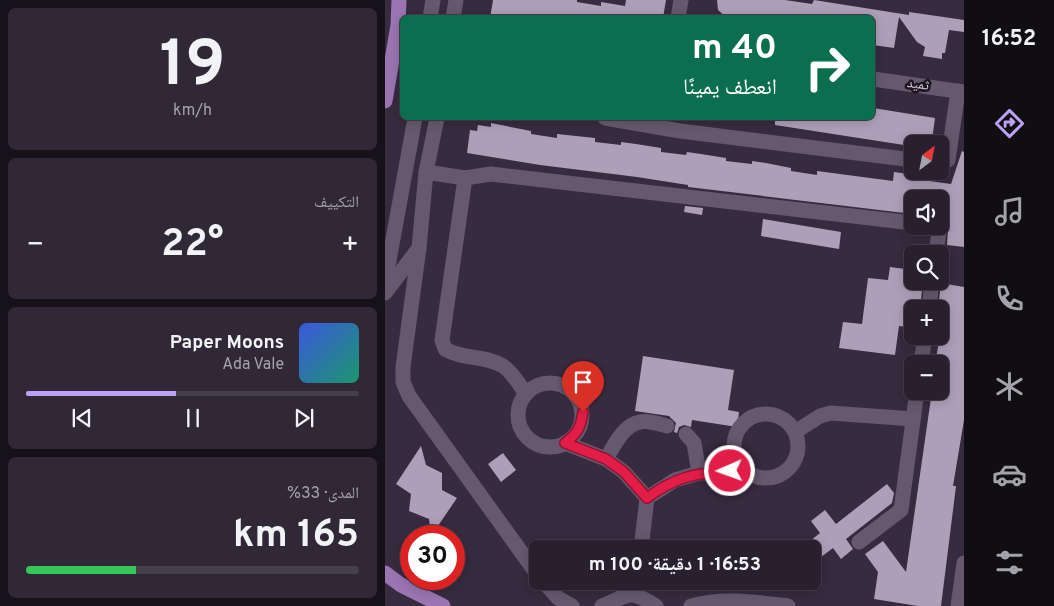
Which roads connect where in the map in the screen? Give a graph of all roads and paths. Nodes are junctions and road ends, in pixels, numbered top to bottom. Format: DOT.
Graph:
graph roads {
  1 [pos="399,0"];
  2 [pos="433,0"];
  3 [pos="456,0"];
  4 [pos="681,0"];
  5 [pos="430,15"];
  6 [pos="454,15"];
  7 [pos="678,15"];
  8 [pos="875,79"];
  9 [pos="961,91"];
  10 [pos="385,101"];
  11 [pos="415,120"];
  12 [pos="437,120"];
  13 [pos="616,120"];
  14 [pos="949,155"];
  15 [pos="904,159"];
  16 [pos="427,172"];
  17 [pos="465,178"];
  18 [pos="904,221"];
  19 [pos="419,248"];
  20 [pos="385,283"];
  21 [pos="385,293"];
  22 [pos="526,394"];
  23 [pos="916,400"];
  24 [pos="913,419"];
  25 [pos="667,426"];
  26 [pos="795,432"];
  27 [pos="686,434"];
  28 [pos="565,443"];
  29 [pos="606,459"];
  30 [pos="745,471"];
  31 [pos="699,473"];
  32 [pos="647,498"];
  33 [pos="642,540"];
  34 [pos="859,542"];
  35 [pos="529,563"];
  36 [pos="964,563"];
  37 [pos="385,574"];
  38 [pos="550,590"];
  39 [pos="632,590"];
  40 [pos="637,590"];
  41 [pos="569,605"];
  42 [pos="443,606"];
  43 [pos="602,606"];
  44 [pos="656,606"];
  45 [pos="691,606"];
  46 [pos="788,606"];
  47 [pos="958,606"];
  1 -- 10 [label="main road"];
  2 -- 5 [label="street"];
  3 -- 6 [label="street"];
  4 -- 7 [label="street"];
  8 -- 9 [label="street, ثميد"];
  9 -- 14 [label="street"];
  11 -- 20 [label="street"];
  12 -- 16 [label="street"];
  13 -- 15 [label="street"];
  16 -- 17 [label="street"];
  16 -- 19 [label="street"];
  17 -- 18 [label="street"];
  17 -- 22 [label="street"];
  19 -- 21 [label="street"];
  19 -- 35 [label="street"];
  22 -- 28 [label="street"];
  22 -- 28 [label="street"];
  23 -- 24 [label="street"];
  24 -- 26 [label="street"];
  24 -- 34 [label="street"];
  25 -- 29 [label="street"];
  26 -- 30 [label="street"];
  26 -- 30 [label="street"];
  27 -- 31 [label="street"];
  28 -- 29 [label="street"];
  29 -- 32 [label="street"];
  30 -- 31 [label="street"];
  31 -- 32 [label="street"];
  32 -- 33 [label="street"];
  36 -- 47 [label="street"];
  37 -- 42 [label="main road"];
  38 -- 41 [label="street"];
  39 -- 43 [label="street"];
  40 -- 44 [label="street"];
  45 -- 46 [label="street"];
}
